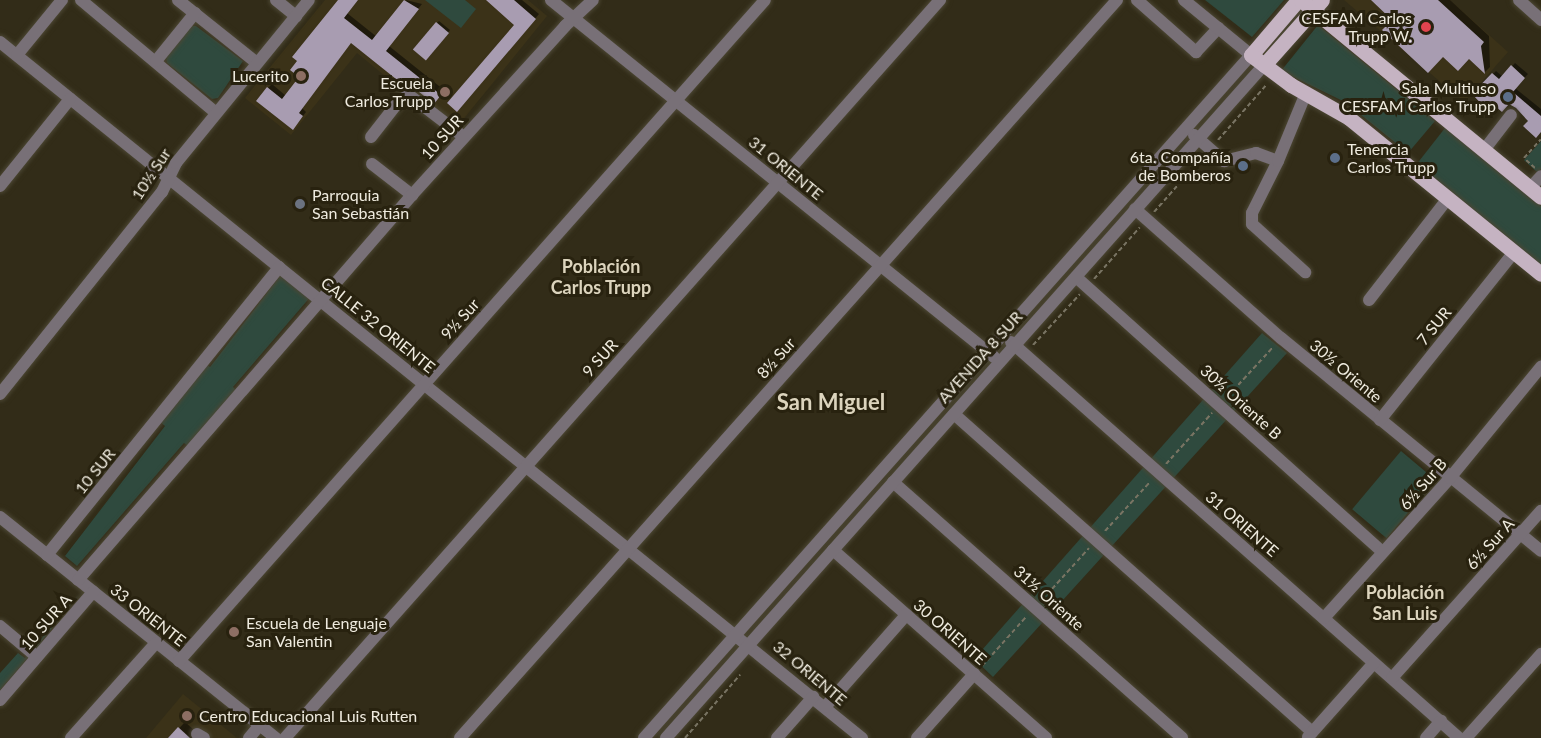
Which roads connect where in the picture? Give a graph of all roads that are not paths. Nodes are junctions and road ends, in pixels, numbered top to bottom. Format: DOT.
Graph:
graph roads {
  1 [pos="62,0"];
  2 [pos="81,0"];
  3 [pos="178,0"];
  4 [pos="276,0"];
  5 [pos="309,0"];
  6 [pos="551,0"];
  7 [pos="593,0"];
  8 [pos="765,0"];
  9 [pos="940,0"];
  10 [pos="1117,0"];
  11 [pos="1137,0"];
  12 [pos="1184,0"];
  13 [pos="1299,0"];
  14 [pos="1518,0"];
  15 [pos="1317,5"];
  16 [pos="195,13"];
  17 [pos="296,16"];
  18 [pos="574,18"];
  19 [pos="1541,20"];
  20 [pos="1218,28"];
  21 [pos="0,42"];
  22 [pos="17,55"];
  23 [pos="1251,55"];
  24 [pos="156,61"];
  25 [pos="257,63"];
  26 [pos="1270,69"];
  27 [pos="1306,93"];
  28 [pos="70,99"];
  29 [pos="676,100"];
  30 [pos="216,113"];
  31 [pos="1511,115"];
  32 [pos="1186,128"];
  33 [pos="371,137"];
  34 [pos="464,137"];
  35 [pos="1198,139"];
  36 [pos="1484,150"];
  37 [pos="1278,161"];
  38 [pos="372,164"];
  39 [pos="1541,175"];
  40 [pos="169,178"];
  41 [pos="778,183"];
  42 [pos="0,186"];
  43 [pos="1535,193"];
  44 [pos="412,195"];
  45 [pos="1448,198"];
  46 [pos="1135,209"];
  47 [pos="1514,252"];
  48 [pos="881,265"];
  49 [pos="279,267"];
  50 [pos="1305,272"];
  51 [pos="1541,274"];
  52 [pos="1076,276"];
  53 [pos="1369,300"];
  54 [pos="322,301"];
  55 [pos="1003,334"];
  56 [pos="1015,345"];
  57 [pos="988,352"];
  58 [pos="1000,362"];
  59 [pos="1541,367"];
  60 [pos="425,384"];
  61 [pos="0,394"];
  62 [pos="954,414"];
  63 [pos="1380,420"];
  64 [pos="527,466"];
  65 [pos="1450,478"];
  66 [pos="894,482"];
  67 [pos="1541,511"];
  68 [pos="0,517"];
  69 [pos="1521,535"];
  70 [pos="630,548"];
  71 [pos="833,550"];
  72 [pos="1541,551"];
  73 [pos="1383,552"];
  74 [pos="47,555"];
  75 [pos="78,580"];
  76 [pos="93,592"];
  77 [pos="906,615"];
  78 [pos="1324,618"];
  79 [pos="0,626"];
  80 [pos="736,633"];
  81 [pos="156,642"];
  82 [pos="754,648"];
  83 [pos="1541,654"];
  84 [pos="37,657"];
  85 [pos="179,661"];
  86 [pos="1374,663"];
  87 [pos="974,674"];
  88 [pos="1392,678"];
  89 [pos="813,697"];
  90 [pos="0,700"];
  91 [pos="825,707"];
  92 [pos="1441,721"];
  93 [pos="260,725"];
  94 [pos="1034,728"];
  95 [pos="1310,735"];
  96 [pos="71,738"];
  97 [pos="249,738"];
  98 [pos="276,738"];
  99 [pos="285,738"];
  100 [pos="460,738"];
  101 [pos="644,738"];
  102 [pos="666,738"];
  103 [pos="777,738"];
  104 [pos="862,738"];
  105 [pos="917,738"];
  106 [pos="1026,738"];
  107 [pos="1046,738"];
  108 [pos="1182,738"];
  109 [pos="1426,738"];
  110 [pos="1460,738"];
  111 [pos="1466,738"];
  1 -- 22 [label="street"];
  2 -- 24 [label="street"];
  3 -- 16 [label="street"];
  4 -- 17 [label="street"];
  5 -- 17 [label="street, 10½ Sur"];
  6 -- 18 [label="street, 31 ORIENTE"];
  7 -- 18 [label="street, 10 SUR"];
  8 -- 29 [label="street, 9½ Sur"];
  9 -- 41 [label="street, 9 SUR"];
  10 -- 48 [label="street, 8½ Sur"];
  11 -- 20 [label="street"];
  12 -- 20 [label="street"];
  13 -- 15 [label="main road"];
  13 -- 23 [label="main road, AVENIDA 8 SUR"];
  14 -- 19 [label="street"];
  15 -- 26 [label="main road, AVENIDA 8 SUR"];
  15 -- 36 [label="main road"];
  16 -- 24 [label="street"];
  16 -- 25 [label="street"];
  17 -- 25 [label="street, 10½ Sur"];
  18 -- 29 [label="street, 31 ORIENTE"];
  18 -- 34 [label="street, 10 SUR"];
  20 -- 23 [label="street"];
  21 -- 22 [label="street, CALLE 32 ORIENTE"];
  22 -- 28 [label="street, CALLE 32 ORIENTE"];
  23 -- 26 [label="main road"];
  23 -- 32 [label="street, AVENIDA 8 SUR"];
  24 -- 30 [label="street"];
  25 -- 30 [label="street, 10½ Sur"];
  26 -- 27 [label="main road"];
  26 -- 35 [label="street, AVENIDA 8 SUR"];
  27 -- 37 [label="street"];
  27 -- 45 [label="main road"];
  28 -- 40 [label="street, CALLE 32 ORIENTE"];
  28 -- 42 [label="street"];
  29 -- 41 [label="street, 31 ORIENTE"];
  29 -- 60 [label="street, 9½ Sur"];
  30 -- 40 [label="street, 10½ Sur"];
  31 -- 36 [label="street"];
  32 -- 35 [label="street"];
  32 -- 55 [label="street, AVENIDA 8 SUR"];
  33 -- 34 [label="street"];
  34 -- 44 [label="street, 10 SUR"];
  35 -- 37 [label="street"];
  35 -- 46 [label="street, AVENIDA 8 SUR"];
  36 -- 43 [label="main road"];
  37 -- 50 [label="street"];
  38 -- 44 [label="street"];
  39 -- 43 [label="street"];
  40 -- 49 [label="street, CALLE 32 ORIENTE"];
  40 -- 61 [label="street, 10½ Sur"];
  41 -- 48 [label="street, 31 ORIENTE"];
  41 -- 64 [label="street, 9 SUR"];
  44 -- 54 [label="street, 10 SUR"];
  45 -- 47 [label="main road"];
  45 -- 53 [label="street"];
  46 -- 52 [label="street, AVENIDA 8 SUR"];
  46 -- 63 [label="street, 30½ Oriente"];
  47 -- 51 [label="main road"];
  47 -- 63 [label="street, 7 SUR"];
  48 -- 57 [label="street, 31 ORIENTE"];
  48 -- 70 [label="street, 8½ Sur"];
  49 -- 54 [label="street, CALLE 32 ORIENTE"];
  49 -- 74 [label="street, 10 SUR"];
  52 -- 56 [label="street, AVENIDA 8 SUR"];
  52 -- 73 [label="street, 30½ Oriente B"];
  54 -- 60 [label="street, CALLE 32 ORIENTE"];
  54 -- 75 [label="street, 10 SUR"];
  55 -- 56 [label="street, 31 ORIENTE"];
  55 -- 57 [label="street, AVENIDA 8 SUR"];
  56 -- 58 [label="street, AVENIDA 8 SUR"];
  56 -- 78 [label="street, 31 ORIENTE"];
  57 -- 58 [label="street, 31 ORIENTE"];
  57 -- 80 [label="street, AVENIDA 8 SUR"];
  58 -- 62 [label="street, AVENIDA 8 SUR"];
  59 -- 65 [label="street, 6½ Sur B"];
  60 -- 64 [label="street, CALLE 32 ORIENTE"];
  60 -- 85 [label="street, 9½ Sur"];
  62 -- 66 [label="street, AVENIDA 8 SUR"];
  62 -- 95 [label="street"];
  63 -- 65 [label="street, 30½ Oriente"];
  64 -- 70 [label="street, CALLE 32 ORIENTE"];
  64 -- 99 [label="street, 9 SUR"];
  65 -- 69 [label="street, 30½ Oriente"];
  65 -- 73 [label="street, 6½ Sur B"];
  66 -- 71 [label="street, AVENIDA 8 SUR"];
  66 -- 108 [label="street, 31½ Oriente"];
  67 -- 69 [label="street, 6½ Sur A"];
  68 -- 74 [label="street, 33 ORIENTE"];
  69 -- 72 [label="street, 30½ Oriente"];
  69 -- 88 [label="street, 6½ Sur A"];
  70 -- 80 [label="street, CALLE 32 ORIENTE"];
  70 -- 100 [label="street, 8½ Sur"];
  71 -- 77 [label="street, 30 ORIENTE"];
  71 -- 82 [label="street, AVENIDA 8 SUR"];
  73 -- 78 [label="street, 6½ Sur B"];
  74 -- 75 [label="street, 33 ORIENTE"];
  75 -- 76 [label="street, 33 ORIENTE"];
  76 -- 81 [label="street, 33 ORIENTE"];
  76 -- 84 [label="street, 10 SUR A"];
  77 -- 87 [label="street, 30 ORIENTE"];
  77 -- 91 [label="street"];
  78 -- 86 [label="street, 31 ORIENTE"];
  79 -- 84 [label="street"];
  80 -- 82 [label="street, 32 ORIENTE"];
  80 -- 101 [label="street, AVENIDA 8 SUR"];
  81 -- 85 [label="street, 33 ORIENTE"];
  81 -- 96 [label="street"];
  82 -- 89 [label="street, 32 ORIENTE"];
  82 -- 102 [label="street, AVENIDA 8 SUR"];
  83 -- 111 [label="street"];
  84 -- 90 [label="street, 10 SUR A"];
  85 -- 93 [label="street, 33 ORIENTE"];
  86 -- 88 [label="street, 31 ORIENTE"];
  86 -- 95 [label="street"];
  87 -- 94 [label="street, 30 ORIENTE"];
  87 -- 105 [label="street"];
  88 -- 92 [label="street, 31 ORIENTE"];
  89 -- 91 [label="street, 32 ORIENTE"];
  89 -- 103 [label="street"];
  91 -- 104 [label="street, 32 ORIENTE"];
  92 -- 109 [label="street"];
  92 -- 110 [label="street, 31 ORIENTE"];
  93 -- 97 [label="street"];
  93 -- 98 [label="street, 33 ORIENTE"];
  94 -- 106 [label="street"];
  94 -- 107 [label="street, 30 ORIENTE"];
}
